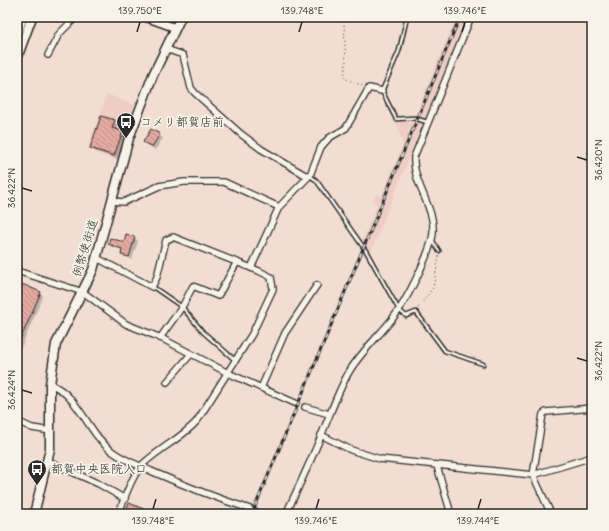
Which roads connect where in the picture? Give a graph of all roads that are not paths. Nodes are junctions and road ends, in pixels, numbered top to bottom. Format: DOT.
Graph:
graph roads {
  1 [pos="22,17"];
  2 [pos="32,17"];
  3 [pos="76,17"];
  4 [pos="145,17"];
  5 [pos="181,17"];
  6 [pos="407,17"];
  7 [pos="471,17"];
  8 [pos="176,28"];
  9 [pos="17,33"];
  10 [pos="166,49"];
  11 [pos="48,55"];
  12 [pos="17,58"];
  13 [pos="382,91"];
  14 [pos="427,122"];
  15 [pos="310,175"];
  16 [pos="111,201"];
  17 [pos="279,207"];
  18 [pos="432,240"];
  19 [pos="439,251"];
  20 [pos="97,258"];
  21 [pos="237,262"];
  22 [pos="251,268"];
  23 [pos="17,271"];
  24 [pos="317,285"];
  25 [pos="152,287"];
  26 [pos="83,292"];
  27 [pos="182,307"];
  28 [pos="399,310"];
  29 [pos="160,338"];
  30 [pos="191,354"];
  31 [pos="236,361"];
  32 [pos="483,364"];
  33 [pos="228,373"];
  34 [pos="167,382"];
  35 [pos="50,384"];
  36 [pos="261,388"];
  37 [pos="592,408"];
  38 [pos="329,414"];
  39 [pos="17,421"];
  40 [pos="51,431"];
  41 [pos="321,435"];
  42 [pos="592,457"];
  43 [pos="48,461"];
  44 [pos="141,466"];
  45 [pos="437,466"];
  46 [pos="533,475"];
  47 [pos="124,499"];
  48 [pos="250,509"];
  49 [pos="34,514"];
  50 [pos="118,514"];
  51 [pos="264,514"];
  52 [pos="286,514"];
  53 [pos="451,514"];
  54 [pos="551,514"];
  1 -- 9 [label="main road"];
  2 -- 12 [label="main road"];
  3 -- 11 [label="street"];
  4 -- 8 [label="street"];
  5 -- 8 [label="main road, 例幣使街道"];
  6 -- 13 [label="lane"];
  7 -- 14 [label="street"];
  8 -- 10 [label="main road, 例幣使街道"];
  10 -- 15 [label="street"];
  10 -- 16 [label="main road, 例幣使街道"];
  13 -- 14 [label="lane"];
  13 -- 15 [label="street"];
  14 -- 18 [label="street"];
  15 -- 17 [label="street"];
  15 -- 28 [label="lane"];
  16 -- 17 [label="street"];
  16 -- 20 [label="main road, 例幣使街道"];
  17 -- 22 [label="street"];
  18 -- 19 [label="lane"];
  18 -- 28 [label="street"];
  20 -- 25 [label="street"];
  20 -- 26 [label="main road, 例幣使街道"];
  21 -- 22 [label="street"];
  21 -- 25 [label="street"];
  21 -- 27 [label="street"];
  22 -- 31 [label="street"];
  23 -- 26 [label="street"];
  24 -- 36 [label="street"];
  25 -- 27 [label="lane"];
  26 -- 29 [label="street"];
  26 -- 35 [label="main road, 例幣使街道"];
  27 -- 29 [label="street"];
  27 -- 31 [label="lane"];
  28 -- 32 [label="lane"];
  28 -- 38 [label="street"];
  29 -- 30 [label="street"];
  30 -- 33 [label="street"];
  30 -- 34 [label="street"];
  31 -- 33 [label="street"];
  33 -- 36 [label="street"];
  33 -- 44 [label="street"];
  35 -- 40 [label="main road, 例幣使街道"];
  35 -- 44 [label="street"];
  36 -- 38 [label="street"];
  37 -- 46 [label="street"];
  38 -- 41 [label="street"];
  39 -- 40 [label="street"];
  40 -- 43 [label="main road, 例幣使街道"];
  41 -- 45 [label="street"];
  41 -- 52 [label="street"];
  42 -- 46 [label="street"];
  43 -- 47 [label="street"];
  43 -- 49 [label="main road, 例幣使街道"];
  44 -- 47 [label="street"];
  44 -- 48 [label="street"];
  45 -- 46 [label="street"];
  45 -- 53 [label="street"];
  46 -- 54 [label="street"];
  47 -- 50 [label="street"];
  48 -- 51 [label="lane"];
}
